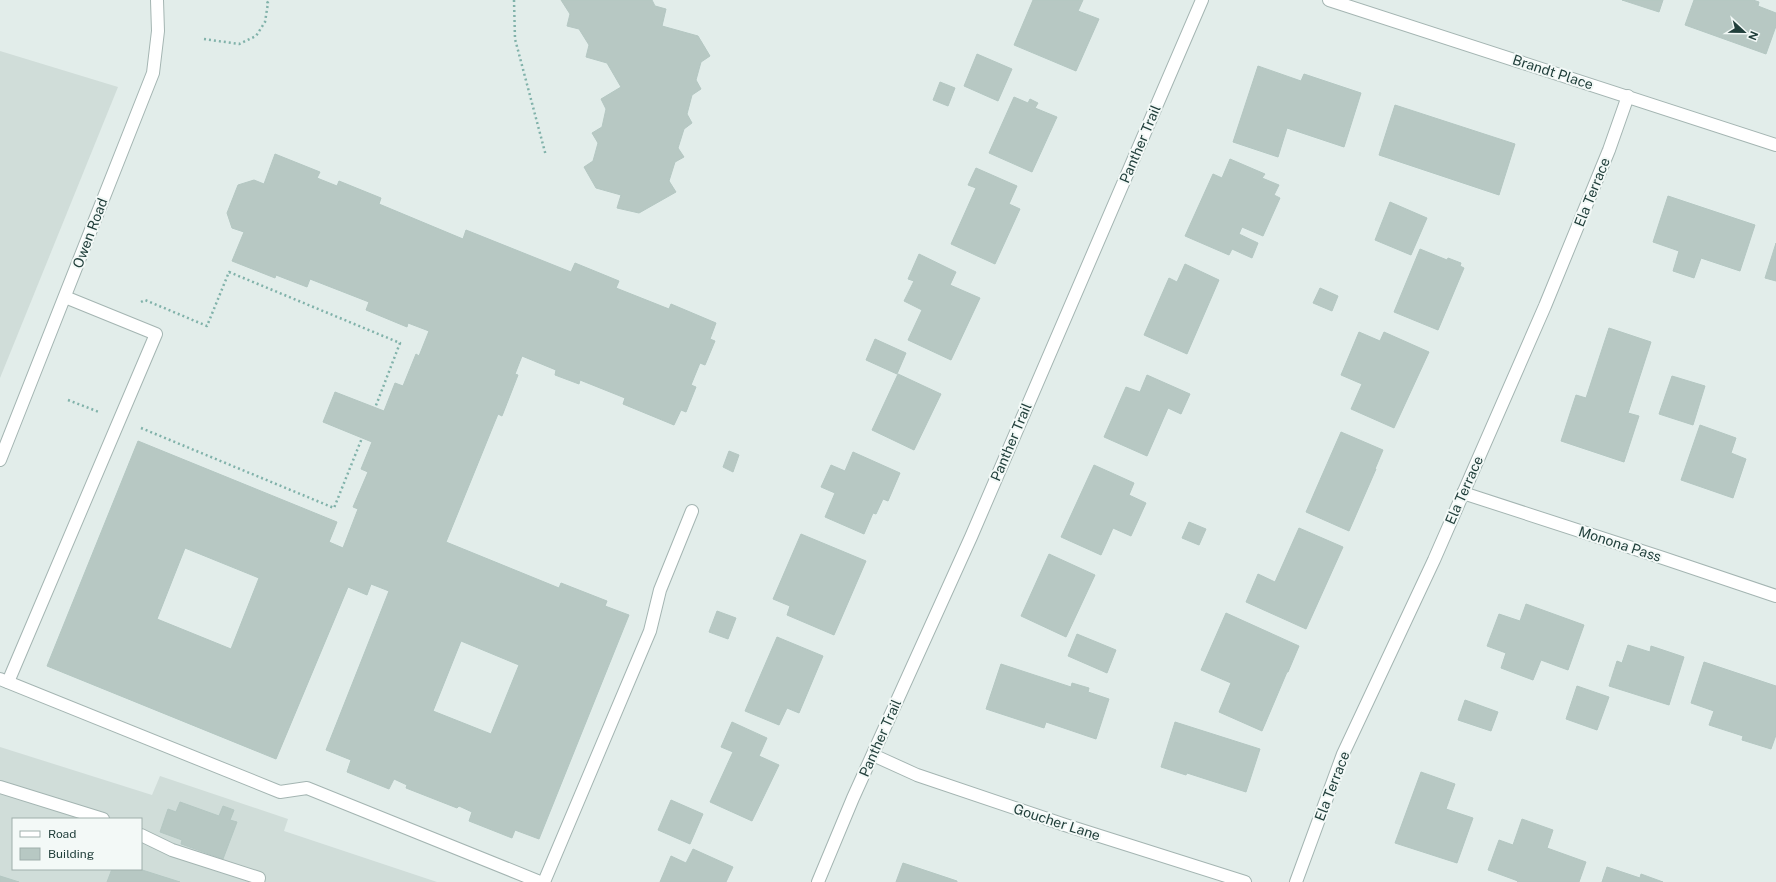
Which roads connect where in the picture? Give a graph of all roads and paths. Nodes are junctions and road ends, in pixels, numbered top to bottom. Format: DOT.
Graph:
graph roads {
  1 [pos="158,0"];
  2 [pos="266,0"];
  3 [pos="514,0"];
  4 [pos="1202,0"];
  5 [pos="1329,0"];
  6 [pos="204,39"];
  7 [pos="1628,96"];
  8 [pos="1776,145"];
  9 [pos="546,156"];
  10 [pos="65,297"];
  11 [pos="136,305"];
  12 [pos="68,400"];
  13 [pos="375,408"];
  14 [pos="119,420"];
  15 [pos="362,438"];
  16 [pos="0,460"];
  17 [pos="1463,493"];
  18 [pos="692,512"];
  19 [pos="1776,596"];
  20 [pos="4,681"];
  21 [pos="873,755"];
  22 [pos="0,787"];
  23 [pos="100,818"];
  24 [pos="142,835"];
  25 [pos="258,882"];
  26 [pos="540,882"];
  27 [pos="544,882"];
  28 [pos="818,882"];
  29 [pos="1245,882"];
  30 [pos="1296,882"];
  1 -- 10 [label="street, Owen Road"];
  2 -- 6 [label="path"];
  3 -- 9 [label="path"];
  4 -- 21 [label="street, Panther Trail"];
  5 -- 7 [label="street, Brandt Place"];
  7 -- 8 [label="street, Brandt Place"];
  7 -- 17 [label="street, Ela Terrace"];
  10 -- 14 [label="street"];
  10 -- 16 [label="street, Owen Road"];
  11 -- 13 [label="path"];
  12 -- 14 [label="path"];
  14 -- 15 [label="path"];
  14 -- 20 [label="street"];
  17 -- 19 [label="street, Monona Pass"];
  17 -- 30 [label="street, Ela Terrace"];
  18 -- 27 [label="street"];
  20 -- 26 [label="street"];
  21 -- 28 [label="street, Panther Trail"];
  21 -- 29 [label="street, Goucher Lane"];
  22 -- 23 [label="street"];
  24 -- 25 [label="street"];
}
